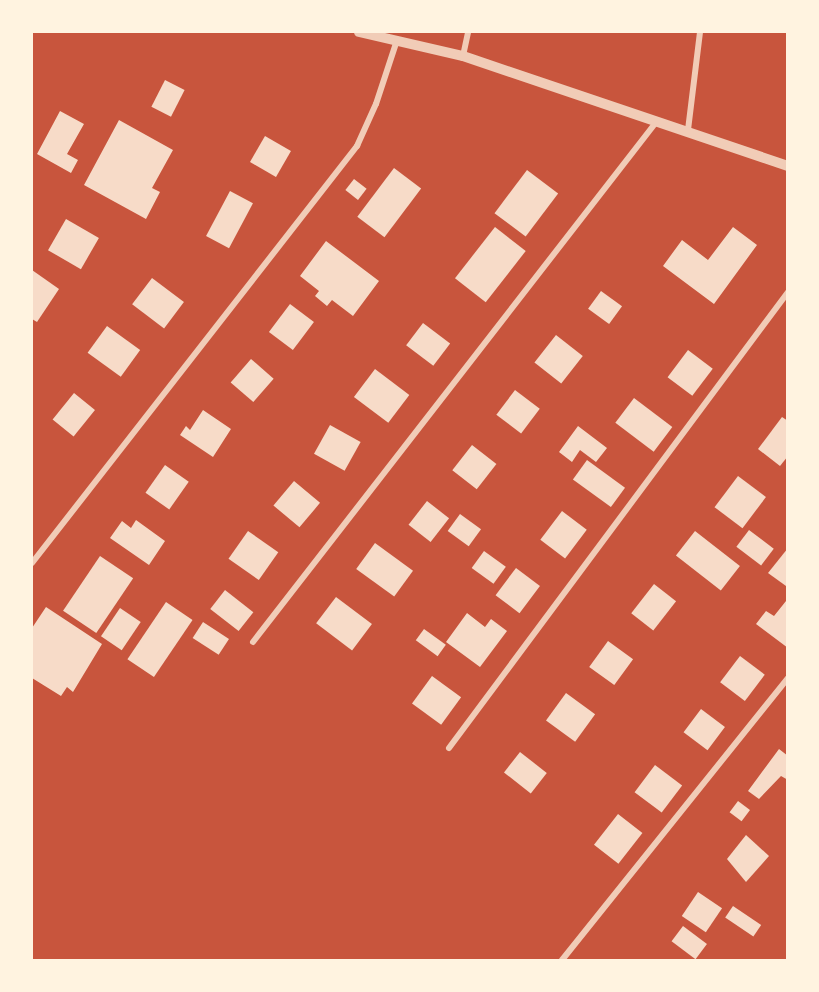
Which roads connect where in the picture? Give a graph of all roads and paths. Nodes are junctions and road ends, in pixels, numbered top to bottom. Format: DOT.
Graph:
graph roads {
  1 [pos="359,32"];
  2 [pos="468,32"];
  3 [pos="700,32"];
  4 [pos="396,43"];
  5 [pos="463,56"];
  6 [pos="657,120"];
  7 [pos="688,130"];
  8 [pos="788,166"];
  9 [pos="788,292"];
  10 [pos="32,563"];
  11 [pos="253,642"];
  12 [pos="788,678"];
  13 [pos="449,748"];
  14 [pos="562,960"];
  1 -- 4 [label="street"];
  2 -- 5 [label="street"];
  3 -- 7 [label="street"];
  4 -- 5 [label="street"];
  4 -- 10 [label="street"];
  5 -- 6 [label="street"];
  6 -- 7 [label="street"];
  6 -- 11 [label="street"];
  7 -- 8 [label="street"];
  9 -- 13 [label="street"];
  12 -- 14 [label="street"];
}
